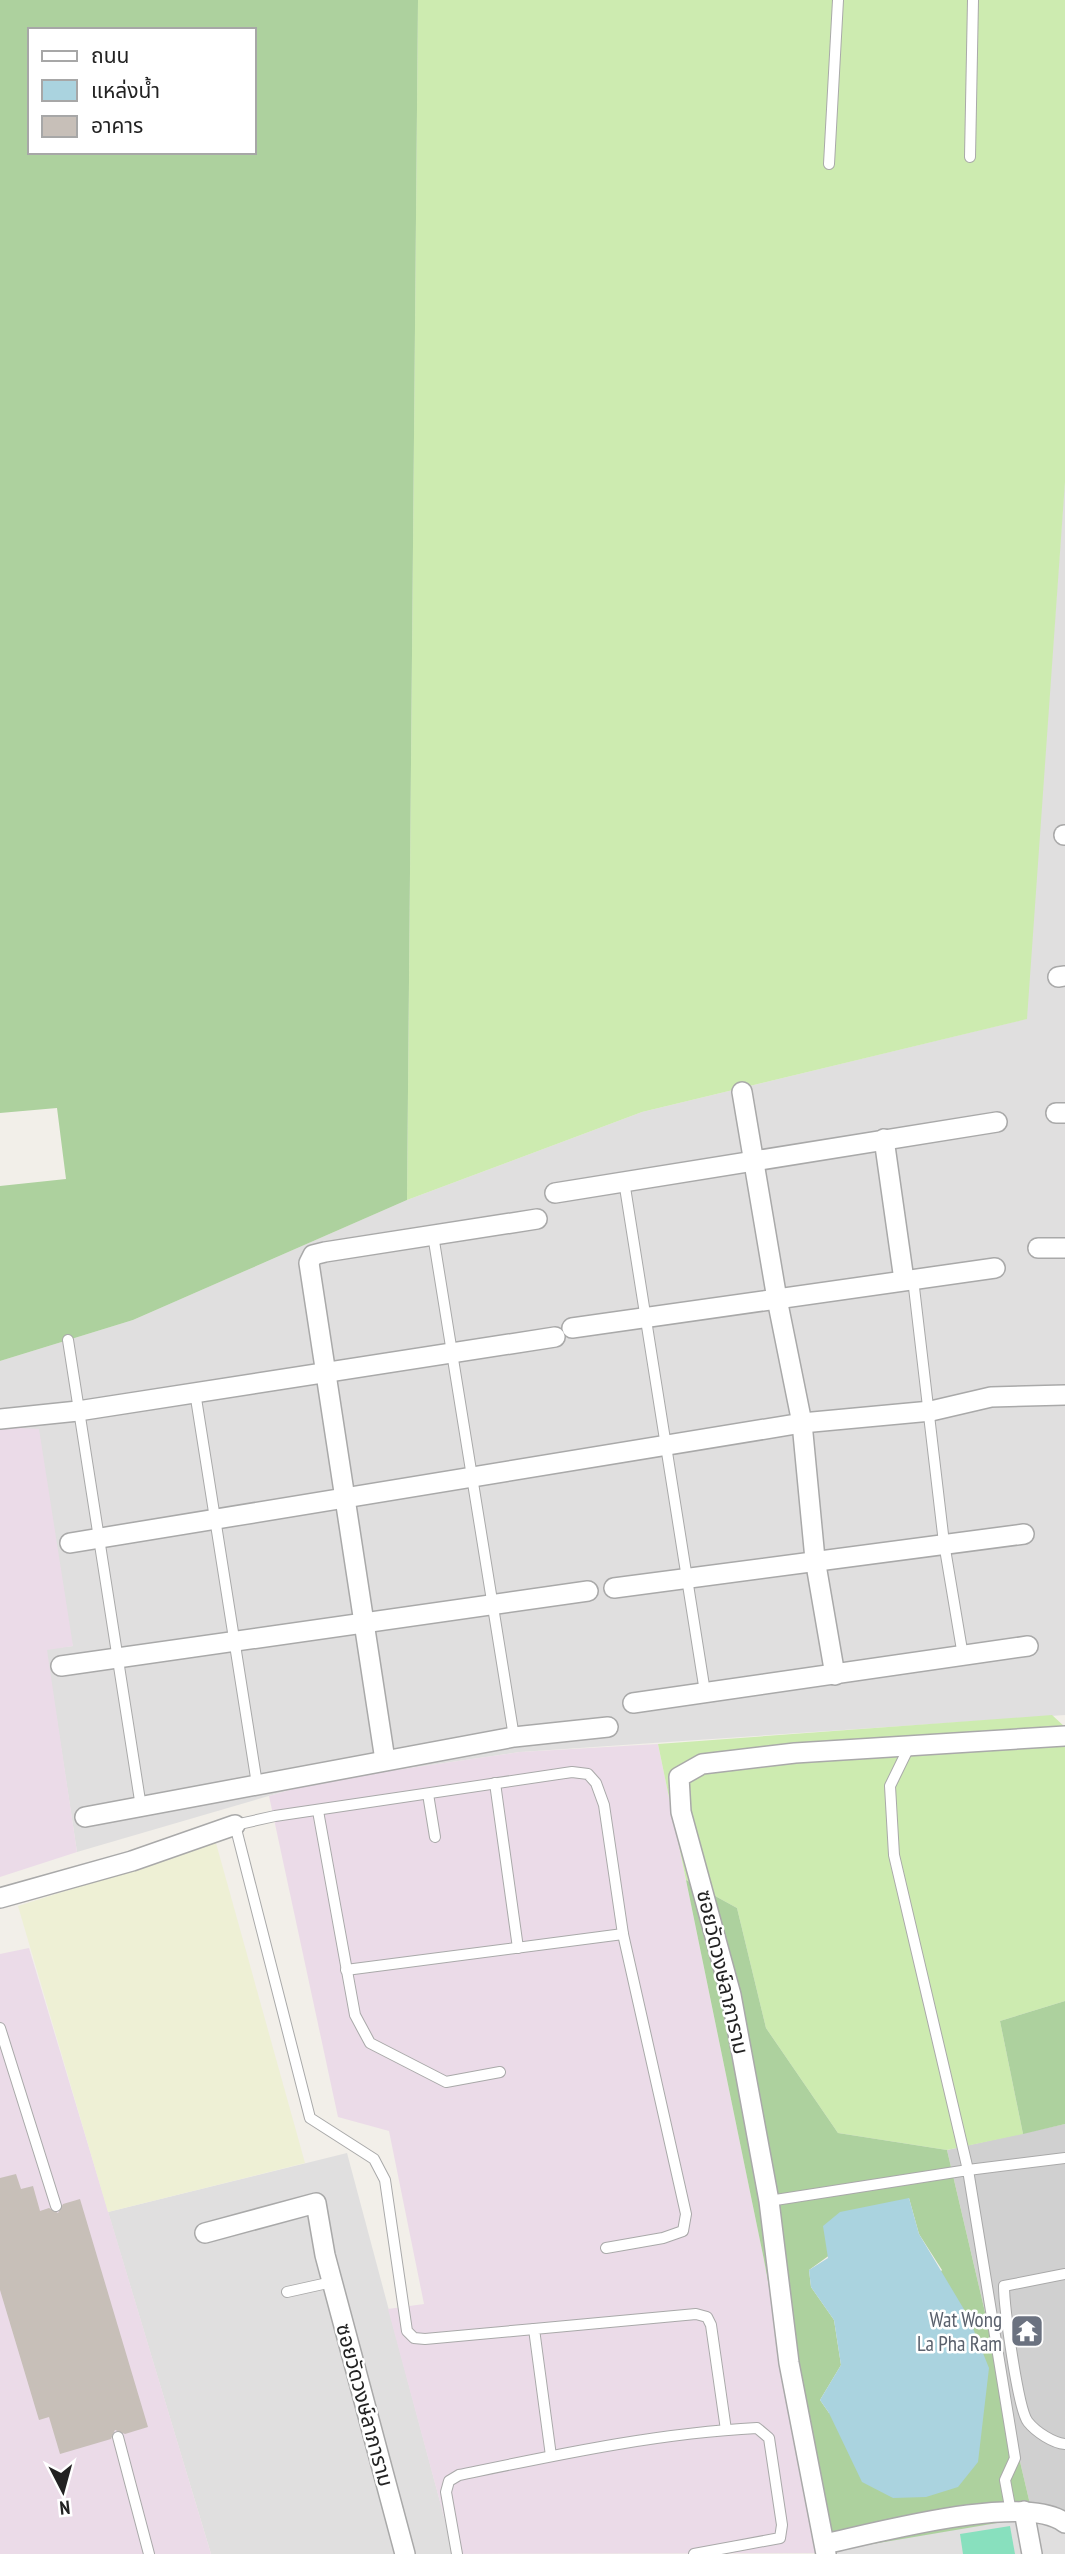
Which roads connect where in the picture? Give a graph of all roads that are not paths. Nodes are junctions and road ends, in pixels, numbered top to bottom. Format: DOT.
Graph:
graph roads {
  1 [pos="838,0"];
  2 [pos="973,0"];
  3 [pos="970,157"];
  4 [pos="829,164"];
  5 [pos="742,1092"];
  6 [pos="997,1122"];
  7 [pos="884,1139"];
  8 [pos="755,1159"];
  9 [pos="624,1181"];
  10 [pos="555,1193"];
  11 [pos="537,1219"];
  12 [pos="433,1235"];
  13 [pos="1038,1248"];
  14 [pos="1065,1248"];
  15 [pos="995,1268"];
  16 [pos="909,1280"];
  17 [pos="777,1299"];
  18 [pos="646,1317"];
  19 [pos="68,1340"];
  20 [pos="451,1353"];
  21 [pos="326,1371"];
  22 [pos="195,1392"];
  23 [pos="1065,1395"];
  24 [pos="78,1411"];
  25 [pos="930,1411"];
  26 [pos="0,1419"];
  27 [pos="802,1423"];
  28 [pos="668,1446"];
  29 [pos="473,1478"];
  30 [pos="343,1500"];
  31 [pos="214,1520"];
  32 [pos="1024,1534"];
  33 [pos="101,1538"];
  34 [pos="70,1543"];
  35 [pos="944,1544"];
  36 [pos="815,1559"];
  37 [pos="687,1577"];
  38 [pos="614,1588"];
  39 [pos="588,1591"];
  40 [pos="492,1605"];
  41 [pos="364,1623"];
  42 [pos="235,1642"];
  43 [pos="1028,1646"];
  44 [pos="963,1656"];
  45 [pos="118,1658"];
  46 [pos="61,1666"];
  47 [pos="835,1675"];
  48 [pos="705,1692"];
  49 [pos="633,1703"];
  50 [pos="608,1727"];
  51 [pos="1065,1736"];
  52 [pos="514,1737"];
  53 [pos="909,1747"];
  54 [pos="385,1760"];
  55 [pos="495,1783"];
  56 [pos="257,1784"];
  57 [pos="428,1794"];
  58 [pos="141,1807"];
  59 [pos="318,1811"];
  60 [pos="85,1818"];
  61 [pos="235,1825"];
  62 [pos="435,1837"];
  63 [pos="0,1898"];
  64 [pos="623,1934"];
  65 [pos="518,1948"];
  66 [pos="346,1970"];
  67 [pos="0,2028"];
  68 [pos="500,2072"];
  69 [pos="1065,2158"];
  70 [pos="968,2170"];
  71 [pos="769,2201"];
  72 [pos="56,2206"];
  73 [pos="205,2233"];
  74 [pos="607,2248"];
  75 [pos="1065,2274"];
  76 [pos="332,2282"];
  77 [pos="287,2292"];
  78 [pos="534,2329"];
  79 [pos="726,2430"];
  80 [pos="118,2437"];
  81 [pos="1065,2444"];
  82 [pos="551,2456"];
  83 [pos="1018,2511"];
  84 [pos="1065,2523"];
  85 [pos="826,2549"];
  86 [pos="149,2554"];
  87 [pos="405,2554"];
  88 [pos="457,2554"];
  89 [pos="694,2554"];
  90 [pos="1032,2554"];
  1 -- 4 [label="lane"];
  2 -- 3 [label="lane"];
  5 -- 8 [label="street"];
  6 -- 7 [label="street"];
  7 -- 8 [label="street"];
  7 -- 16 [label="street"];
  8 -- 9 [label="street"];
  8 -- 17 [label="street"];
  9 -- 10 [label="street"];
  9 -- 18 [label="lane"];
  11 -- 12 [label="street"];
  12 -- 20 [label="lane"];
  12 -- 21 [label="street"];
  13 -- 14 [label="street"];
  15 -- 16 [label="street"];
  16 -- 17 [label="street"];
  16 -- 25 [label="lane"];
  17 -- 18 [label="street"];
  17 -- 27 [label="street"];
  18 -- 20 [label="street"];
  18 -- 28 [label="lane"];
  19 -- 24 [label="lane"];
  20 -- 21 [label="street"];
  20 -- 29 [label="lane"];
  21 -- 22 [label="street"];
  21 -- 30 [label="street"];
  22 -- 24 [label="street"];
  22 -- 31 [label="lane"];
  23 -- 25 [label="street"];
  24 -- 26 [label="street"];
  24 -- 33 [label="lane"];
  25 -- 27 [label="street"];
  25 -- 35 [label="lane"];
  27 -- 28 [label="street"];
  27 -- 36 [label="street"];
  28 -- 29 [label="street"];
  28 -- 37 [label="lane"];
  29 -- 30 [label="street"];
  29 -- 40 [label="lane"];
  30 -- 31 [label="street"];
  30 -- 41 [label="street"];
  31 -- 33 [label="street"];
  31 -- 42 [label="lane"];
  32 -- 35 [label="street"];
  33 -- 34 [label="street"];
  33 -- 45 [label="lane"];
  35 -- 36 [label="street"];
  35 -- 44 [label="lane"];
  36 -- 37 [label="street"];
  36 -- 47 [label="street"];
  37 -- 38 [label="street"];
  37 -- 48 [label="lane"];
  39 -- 40 [label="street"];
  40 -- 41 [label="street"];
  40 -- 52 [label="lane"];
  41 -- 42 [label="street"];
  41 -- 54 [label="street"];
  42 -- 45 [label="street"];
  42 -- 56 [label="lane"];
  43 -- 44 [label="street"];
  44 -- 47 [label="street"];
  45 -- 46 [label="street"];
  45 -- 58 [label="lane"];
  47 -- 48 [label="street"];
  48 -- 49 [label="street"];
  50 -- 52 [label="street"];
  51 -- 53 [label="street, ซอยวัดวงษ์ลาภาราม"];
  52 -- 54 [label="street"];
  53 -- 70 [label="lane"];
  53 -- 71 [label="street, ซอยวัดวงษ์ลาภาราม"];
  54 -- 56 [label="street"];
  55 -- 57 [label="lane"];
  55 -- 64 [label="lane"];
  55 -- 65 [label="lane"];
  56 -- 58 [label="street"];
  57 -- 59 [label="lane"];
  57 -- 62 [label="lane"];
  58 -- 60 [label="street"];
  59 -- 61 [label="lane"];
  59 -- 66 [label="lane"];
  61 -- 63 [label="street"];
  61 -- 78 [label="lane"];
  64 -- 65 [label="lane"];
  64 -- 74 [label="lane"];
  65 -- 66 [label="lane"];
  66 -- 68 [label="lane"];
  67 -- 72 [label="lane"];
  69 -- 70 [label="lane"];
  70 -- 71 [label="lane"];
  70 -- 83 [label="lane"];
  71 -- 85 [label="street, ซอยวัดวงษ์ลาภาราม"];
  73 -- 76 [label="street, ซอยวัดวงษ์ลาภาราม"];
  75 -- 81 [label="lane"];
  76 -- 77 [label="lane"];
  76 -- 87 [label="street, ซอยวัดวงษ์ลาภาราม"];
  78 -- 79 [label="lane"];
  78 -- 82 [label="lane"];
  79 -- 82 [label="lane"];
  79 -- 89 [label="lane"];
  80 -- 86 [label="lane"];
  82 -- 88 [label="lane"];
  83 -- 84 [label="street"];
  83 -- 85 [label="street"];
  83 -- 90 [label="street"];
}
